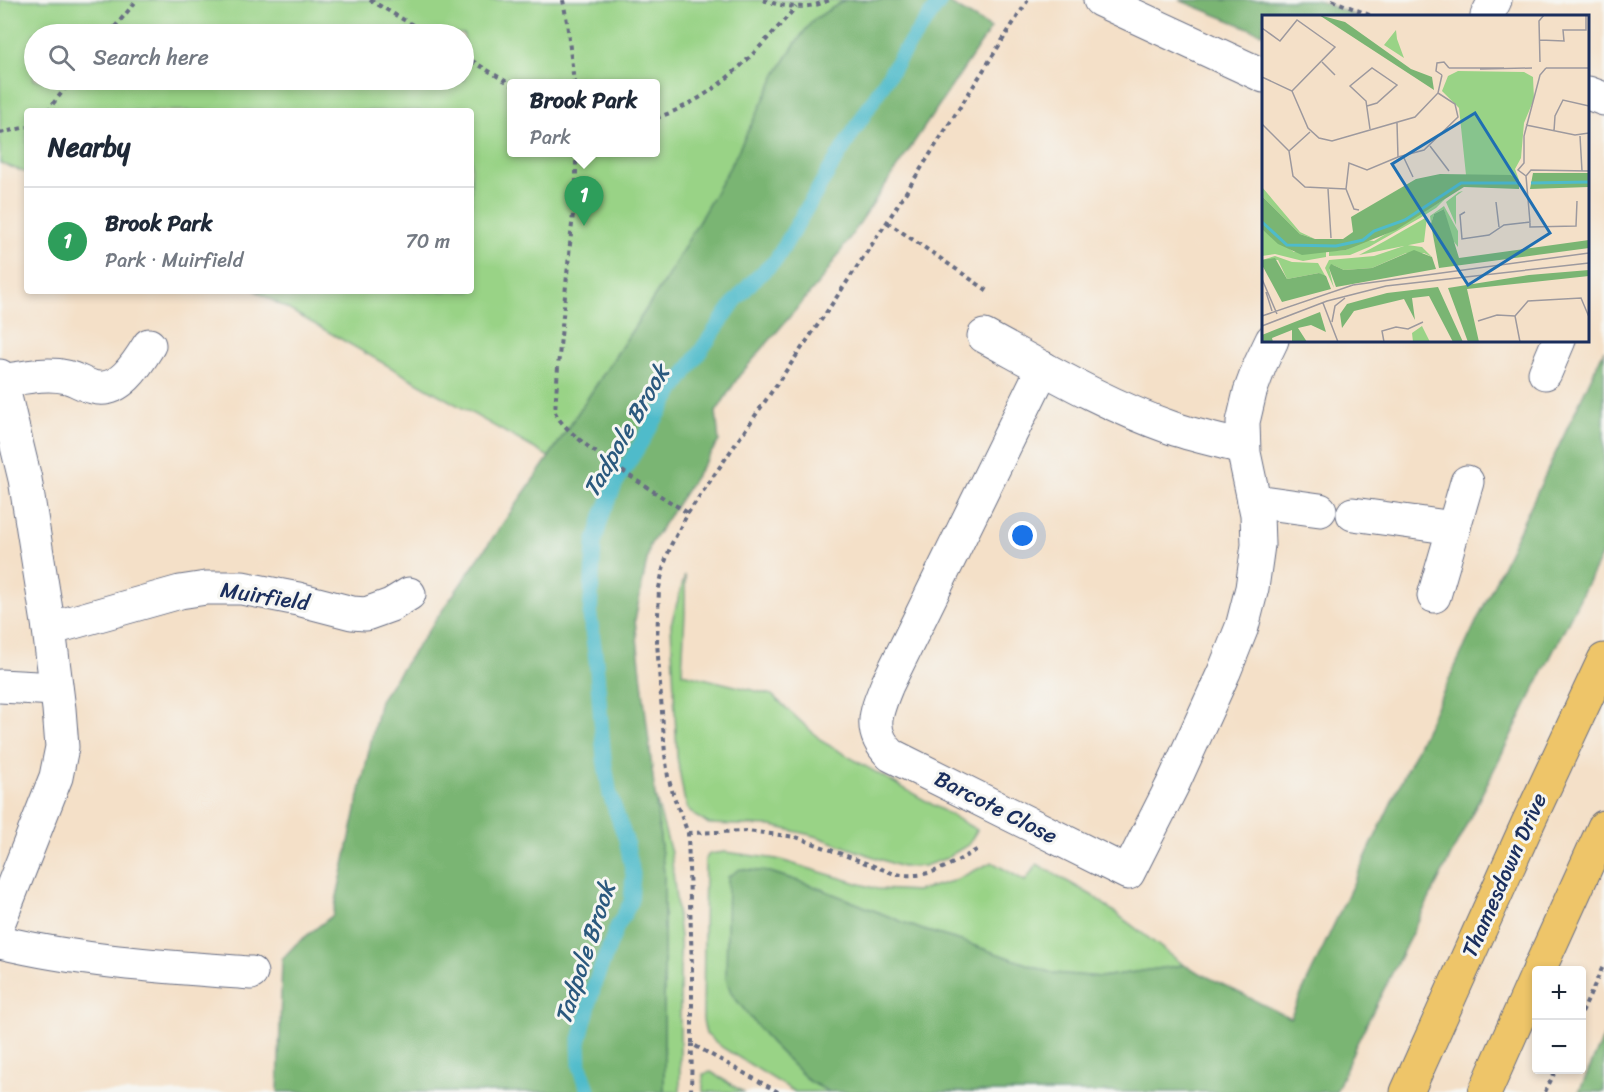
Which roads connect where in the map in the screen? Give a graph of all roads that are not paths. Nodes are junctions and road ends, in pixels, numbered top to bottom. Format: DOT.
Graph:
graph roads {
  1 [pos="1100,0"];
  2 [pos="1495,0"];
  3 [pos="1488,15"];
  4 [pos="1262,76"];
  5 [pos="1589,94"];
  6 [pos="1604,99"];
  7 [pos="984,336"];
  8 [pos="1271,342"];
  9 [pos="1558,342"];
  10 [pos="149,345"];
  11 [pos="1043,368"];
  12 [pos="1545,373"];
  13 [pos="1,379"];
  14 [pos="1244,447"];
  15 [pos="1467,482"];
  16 [pos="1254,501"];
  17 [pos="1320,510"];
  18 [pos="1353,514"];
  19 [pos="1454,528"];
  20 [pos="409,594"];
  21 [pos="1434,596"];
  22 [pos="49,629"];
  23 [pos="1604,660"];
  24 [pos="0,686"];
  25 [pos="56,689"];
  26 [pos="1604,827"];
  27 [pos="0,919"];
  28 [pos="0,942"];
  29 [pos="1541,966"];
  30 [pos="251,973"];
  31 [pos="1532,986"];
  32 [pos="1407,1092"];
  33 [pos="1485,1092"];
  1 -- 4 [label="street"];
  2 -- 3 [label="street"];
  5 -- 6 [label="street"];
  7 -- 11 [label="street"];
  8 -- 14 [label="street, Barcote Close"];
  9 -- 12 [label="street"];
  10 -- 13 [label="street"];
  11 -- 14 [label="street"];
  11 -- 16 [label="street, Barcote Close"];
  13 -- 22 [label="street"];
  14 -- 16 [label="street, Barcote Close"];
  15 -- 19 [label="street"];
  16 -- 17 [label="street"];
  18 -- 19 [label="street"];
  19 -- 21 [label="street"];
  20 -- 22 [label="street, Muirfield"];
  22 -- 25 [label="street"];
  23 -- 32 [label="main road, Thamesdown Drive"];
  24 -- 25 [label="street"];
  25 -- 27 [label="street"];
  26 -- 29 [label="main road"];
  28 -- 30 [label="street"];
  31 -- 33 [label="main road"];
}
